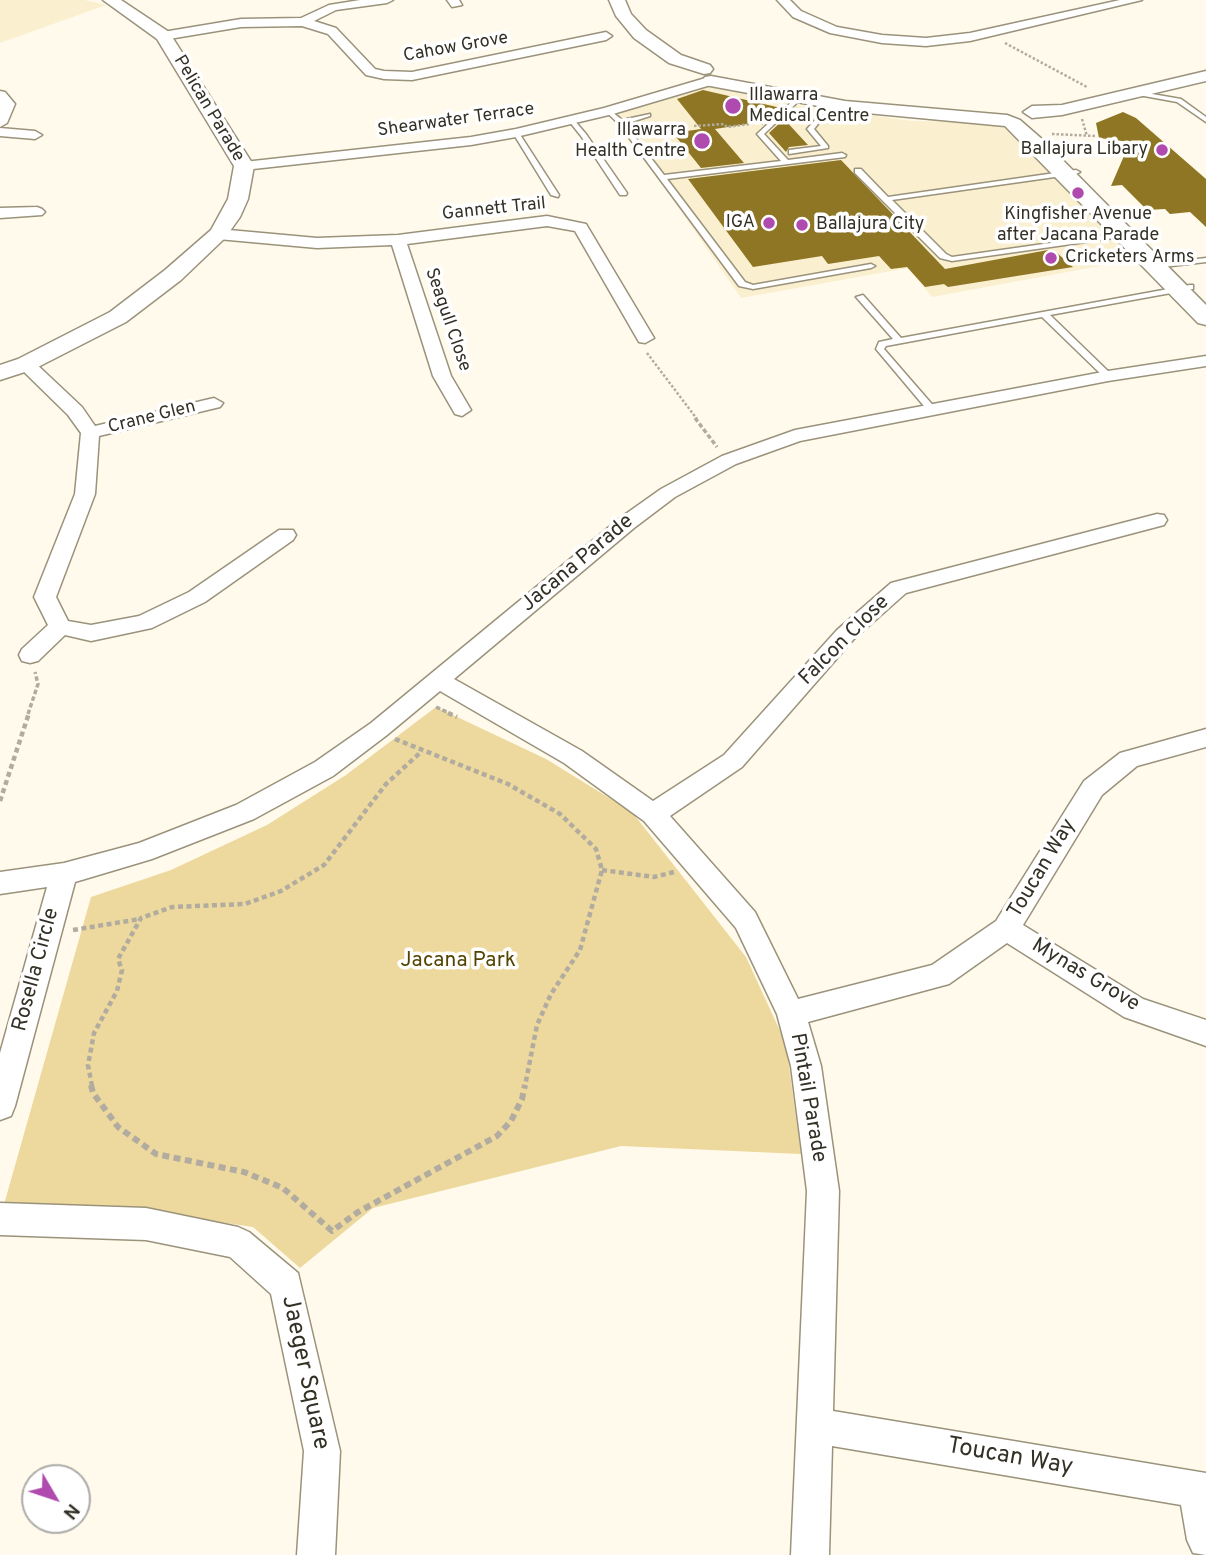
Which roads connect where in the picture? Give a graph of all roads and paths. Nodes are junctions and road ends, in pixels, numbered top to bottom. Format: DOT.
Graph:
graph roads {
  1 [pos="111,0"];
  2 [pos="387,0"];
  3 [pos="617,0"];
  4 [pos="783,0"];
  5 [pos="1136,0"];
  6 [pos="1114,2"];
  7 [pos="303,22"];
  8 [pos="987,33"];
  9 [pos="163,36"];
  10 [pos="606,36"];
  11 [pos="705,76"];
  12 [pos="1206,76"];
  13 [pos="1135,93"];
  14 [pos="0,96"];
  15 [pos="799,98"];
  16 [pos="1110,99"];
  17 [pos="608,111"];
  18 [pos="648,115"];
  19 [pos="1008,119"];
  20 [pos="817,120"];
  21 [pos="1206,120"];
  22 [pos="572,121"];
  23 [pos="0,122"];
  24 [pos="621,123"];
  25 [pos="1042,124"];
  26 [pos="694,126"];
  27 [pos="0,132"];
  28 [pos="762,132"];
  29 [pos="516,133"];
  30 [pos="35,135"];
  31 [pos="1097,136"];
  32 [pos="1056,141"];
  33 [pos="842,155"];
  34 [pos="785,161"];
  35 [pos="244,166"];
  36 [pos="858,171"];
  37 [pos="1070,173"];
  38 [pos="661,178"];
  39 [pos="623,193"];
  40 [pos="555,195"];
  41 [pos="886,199"];
  42 [pos="37,212"];
  43 [pos="0,213"];
  44 [pos="1128,233"];
  45 [pos="218,234"];
  46 [pos="398,240"];
  47 [pos="1206,260"];
  48 [pos="871,266"];
  49 [pos="1161,266"];
  50 [pos="1183,288"];
  51 [pos="860,297"];
  52 [pos="1206,304"];
  53 [pos="1044,314"];
  54 [pos="1206,318"];
  55 [pos="645,338"];
  56 [pos="899,341"];
  57 [pos="1206,360"];
  58 [pos="26,364"];
  59 [pos="0,373"];
  60 [pos="1108,376"];
  61 [pos="214,403"];
  62 [pos="462,410"];
  63 [pos="932,410"];
  64 [pos="90,433"];
  65 [pos="729,460"];
  66 [pos="1157,520"];
  67 [pos="286,535"];
  68 [pos="60,627"];
  69 [pos="30,654"];
  70 [pos="439,680"];
  71 [pos="406,708"];
  72 [pos="460,718"];
  73 [pos="379,729"];
  74 [pos="1206,738"];
  75 [pos="422,751"];
  76 [pos="0,801"];
  77 [pos="653,814"];
  78 [pos="670,862"];
  79 [pos="602,870"];
  80 [pos="64,874"];
  81 [pos="0,883"];
  82 [pos="141,918"];
  83 [pos="1006,929"];
  84 [pos="47,934"];
  85 [pos="790,1014"];
  86 [pos="1206,1033"];
  87 [pos="0,1106"];
  88 [pos="0,1219"];
  89 [pos="813,1425"];
  90 [pos="1201,1490"];
  91 [pos="1206,1541"];
  92 [pos="316,1555"];
  93 [pos="810,1555"];
  1 -- 9 [label="street, Pelican Parade"];
  2 -- 7 [label="street"];
  3 -- 11 [label="street"];
  4 -- 8 [label="street"];
  5 -- 6 [label="street"];
  6 -- 8 [label="street"];
  7 -- 9 [label="street, Cahow Grove"];
  7 -- 10 [label="street, Cahow Grove"];
  8 -- 16 [label="path"];
  9 -- 35 [label="street, Pelican Parade"];
  11 -- 15 [label="street"];
  11 -- 17 [label="street, Shearwater Terrace"];
  12 -- 13 [label="street"];
  13 -- 16 [label="street"];
  13 -- 21 [label="lane"];
  14 -- 23 [label="street"];
  15 -- 19 [label="street"];
  15 -- 28 [label="lane"];
  16 -- 25 [label="street"];
  17 -- 22 [label="street, Shearwater Terrace"];
  17 -- 24 [label="lane"];
  18 -- 24 [label="lane"];
  19 -- 25 [label="street"];
  19 -- 37 [label="street"];
  20 -- 28 [label="lane"];
  22 -- 29 [label="street, Shearwater Terrace"];
  22 -- 39 [label="lane"];
  24 -- 38 [label="lane"];
  25 -- 31 [label="path"];
  25 -- 32 [label="path"];
  25 -- 37 [label="street"];
  26 -- 28 [label="path"];
  27 -- 30 [label="street"];
  28 -- 34 [label="lane"];
  29 -- 35 [label="street, Shearwater Terrace"];
  29 -- 40 [label="lane"];
  33 -- 34 [label="lane"];
  34 -- 38 [label="lane"];
  35 -- 45 [label="street, Pelican Parade"];
  36 -- 41 [label="lane"];
  37 -- 41 [label="lane"];
  37 -- 44 [label="street"];
  38 -- 48 [label="lane"];
  41 -- 44 [label="lane"];
  42 -- 43 [label="street"];
  44 -- 49 [label="street"];
  45 -- 46 [label="street, Gannett Trail"];
  45 -- 58 [label="street, Pelican Parade"];
  46 -- 55 [label="street, Gannett Trail"];
  46 -- 62 [label="street, Seagull Close"];
  47 -- 49 [label="lane"];
  49 -- 50 [label="street"];
  50 -- 52 [label="street"];
  50 -- 53 [label="lane"];
  50 -- 54 [label="street"];
  51 -- 56 [label="lane"];
  53 -- 56 [label="lane"];
  53 -- 60 [label="lane"];
  55 -- 65 [label="path"];
  56 -- 63 [label="lane"];
  57 -- 60 [label="street, Jacana Parade"];
  58 -- 59 [label="street, Pelican Parade"];
  58 -- 64 [label="street"];
  60 -- 63 [label="street, Jacana Parade"];
  61 -- 64 [label="street, Crane Glen"];
  63 -- 65 [label="street, Jacana Parade"];
  64 -- 68 [label="street"];
  65 -- 70 [label="street, Jacana Parade"];
  66 -- 77 [label="street, Falcon Close"];
  67 -- 68 [label="street"];
  68 -- 69 [label="street"];
  69 -- 76 [label="path"];
  70 -- 71 [label="street, Jacana Parade"];
  70 -- 77 [label="street, Pintail Parade"];
  71 -- 72 [label="path"];
  71 -- 73 [label="street, Jacana Parade"];
  73 -- 75 [label="path"];
  73 -- 80 [label="street, Jacana Parade"];
  74 -- 83 [label="street, Toucan Way"];
  75 -- 79 [label="path"];
  75 -- 82 [label="path"];
  77 -- 85 [label="street, Pintail Parade"];
  78 -- 79 [label="path"];
  79 -- 82 [label="path"];
  80 -- 81 [label="street, Jacana Parade"];
  80 -- 84 [label="street, Rosella Circle"];
  82 -- 84 [label="path"];
  83 -- 85 [label="street, Toucan Way"];
  83 -- 86 [label="street, Mynas Grove"];
  84 -- 87 [label="street, Rosella Circle"];
  85 -- 89 [label="street, Pintail Parade"];
  88 -- 92 [label="street, Jaeger Square"];
  89 -- 90 [label="street, Toucan Way"];
  89 -- 93 [label="street, Pintail Parade"];
  90 -- 91 [label="street"];
}
